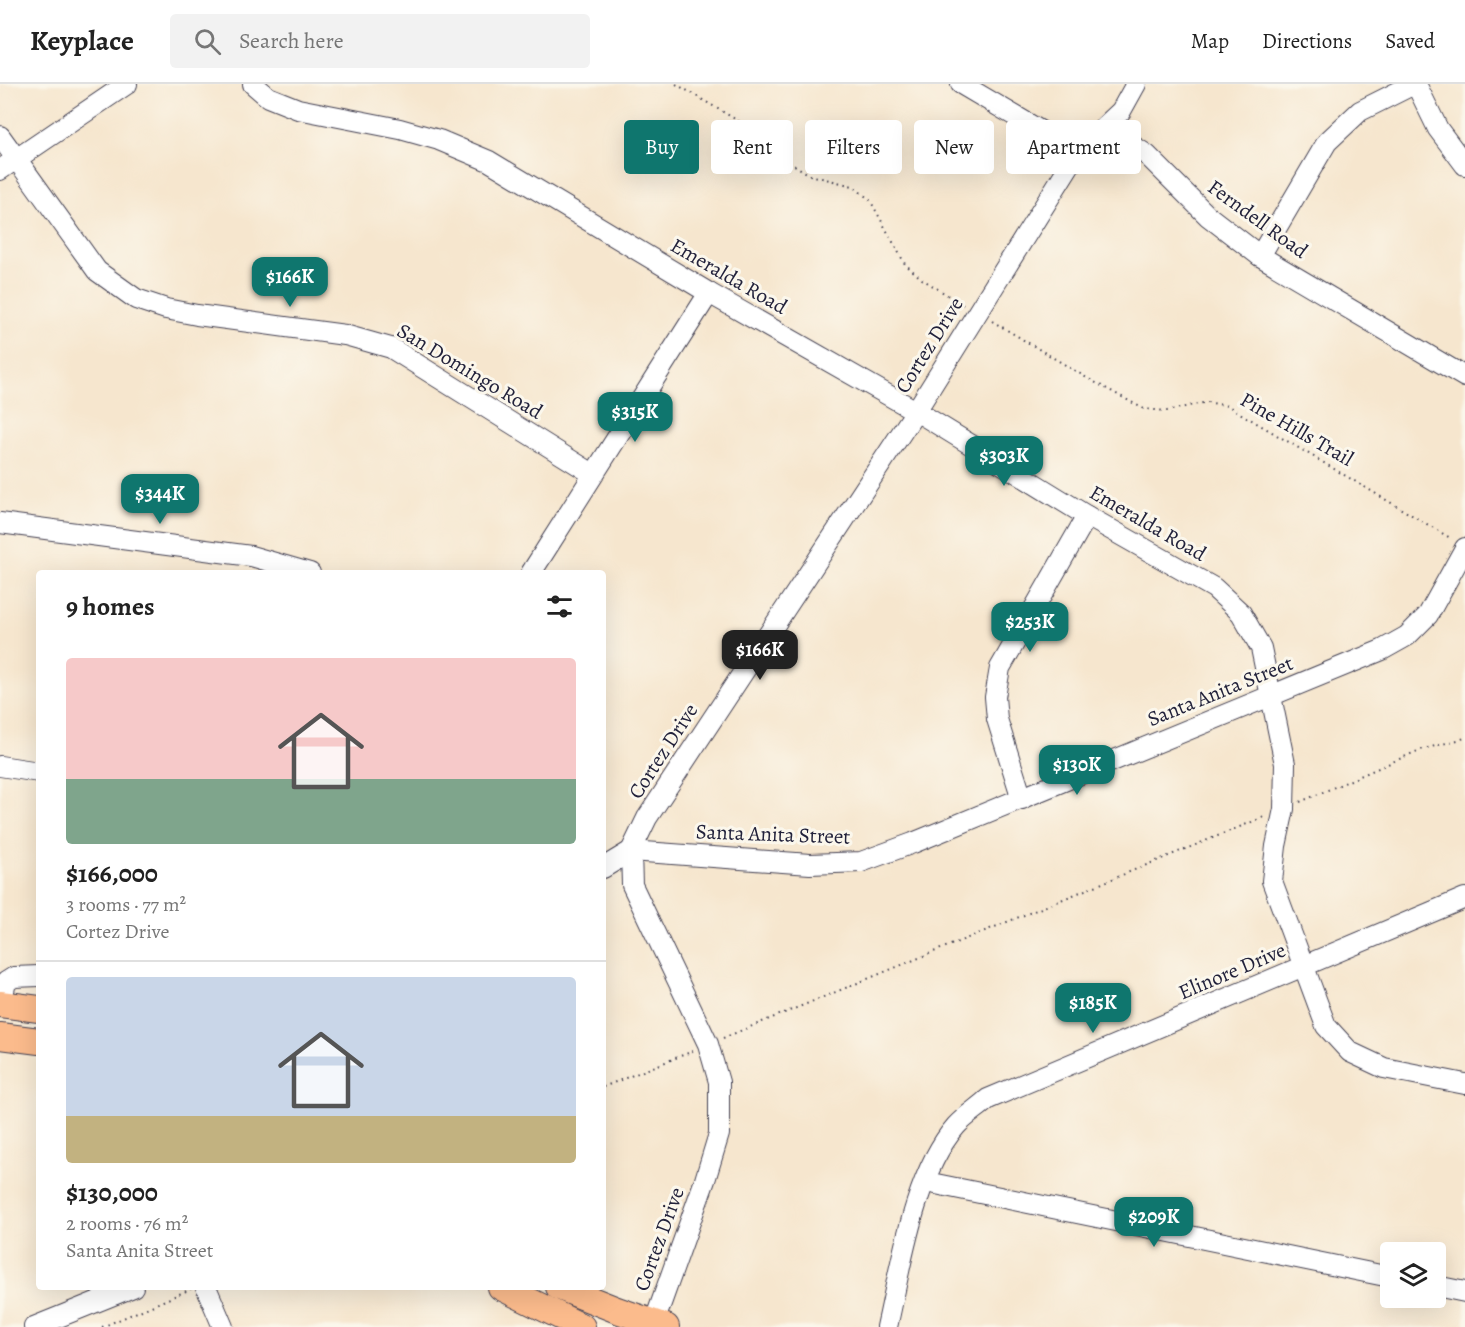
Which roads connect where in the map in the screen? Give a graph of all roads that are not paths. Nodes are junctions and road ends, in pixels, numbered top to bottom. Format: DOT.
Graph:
graph roads {
  1 [pos="127,84"];
  2 [pos="253,84"];
  3 [pos="961,84"];
  4 [pos="1136,84"];
  5 [pos="1415,84"];
  6 [pos="1022,120"];
  7 [pos="1111,120"];
  8 [pos="0,136"];
  9 [pos="1141,151"];
  10 [pos="8,164"];
  11 [pos="1465,165"];
  12 [pos="1064,174"];
  13 [pos="1260,256"];
  14 [pos="709,293"];
  15 [pos="1465,377"];
  16 [pos="916,411"];
  17 [pos="593,474"];
  18 [pos="1087,516"];
  19 [pos="0,523"];
  20 [pos="1461,544"];
  21 [pos="300,570"];
  22 [pos="533,570"];
  23 [pos="1271,695"];
  24 [pos="0,766"];
  25 [pos="36,772"];
  26 [pos="1022,799"];
  27 [pos="631,851"];
  28 [pos="606,866"];
  29 [pos="1465,898"];
  30 [pos="1303,967"];
  31 [pos="36,976"];
  32 [pos="1,1004"];
  33 [pos="36,1009"];
  34 [pos="0,1036"];
  35 [pos="36,1041"];
  36 [pos="1465,1084"];
  37 [pos="926,1182"];
  38 [pos="1380,1275"];
  39 [pos="1446,1288"];
  40 [pos="126,1290"];
  41 [pos="207,1290"];
  42 [pos="507,1290"];
  43 [pos="567,1290"];
  44 [pos="1465,1292"];
  45 [pos="660,1325"];
  46 [pos="34,1327"];
  47 [pos="223,1327"];
  48 [pos="582,1327"];
  49 [pos="887,1327"];
  1 -- 10 [label="street"];
  2 -- 14 [label="street, Emeralda Road"];
  3 -- 6 [label="street, Ferndell Road"];
  4 -- 7 [label="street, Cortez Drive"];
  5 -- 11 [label="street"];
  5 -- 13 [label="street"];
  8 -- 10 [label="street, San Domingo Road"];
  9 -- 13 [label="street, Ferndell Road"];
  10 -- 17 [label="street, San Domingo Road"];
  12 -- 16 [label="street, Cortez Drive"];
  13 -- 15 [label="street, Ferndell Road"];
  14 -- 16 [label="street, Emeralda Road"];
  14 -- 17 [label="street"];
  16 -- 18 [label="street, Emeralda Road"];
  16 -- 27 [label="street, Cortez Drive"];
  17 -- 22 [label="street"];
  18 -- 23 [label="street, Emeralda Road"];
  18 -- 26 [label="street"];
  19 -- 21 [label="street"];
  20 -- 23 [label="street, Santa Anita Street"];
  23 -- 26 [label="street, Santa Anita Street"];
  23 -- 30 [label="street, Emeralda Road"];
  24 -- 25 [label="street"];
  26 -- 27 [label="street, Santa Anita Street"];
  27 -- 28 [label="street"];
  27 -- 45 [label="street, Cortez Drive"];
  29 -- 30 [label="street, Elinore Drive"];
  30 -- 36 [label="street, Emeralda Road"];
  30 -- 37 [label="street, Elinore Drive"];
  31 -- 32 [label="street"];
  32 -- 33 [label="main road"];
  34 -- 35 [label="main road"];
  37 -- 38 [label="street"];
  37 -- 49 [label="street, Elinore Drive"];
  39 -- 44 [label="street"];
  40 -- 46 [label="street"];
  41 -- 47 [label="street"];
  42 -- 48 [label="main road"];
  43 -- 45 [label="main road"];
}
